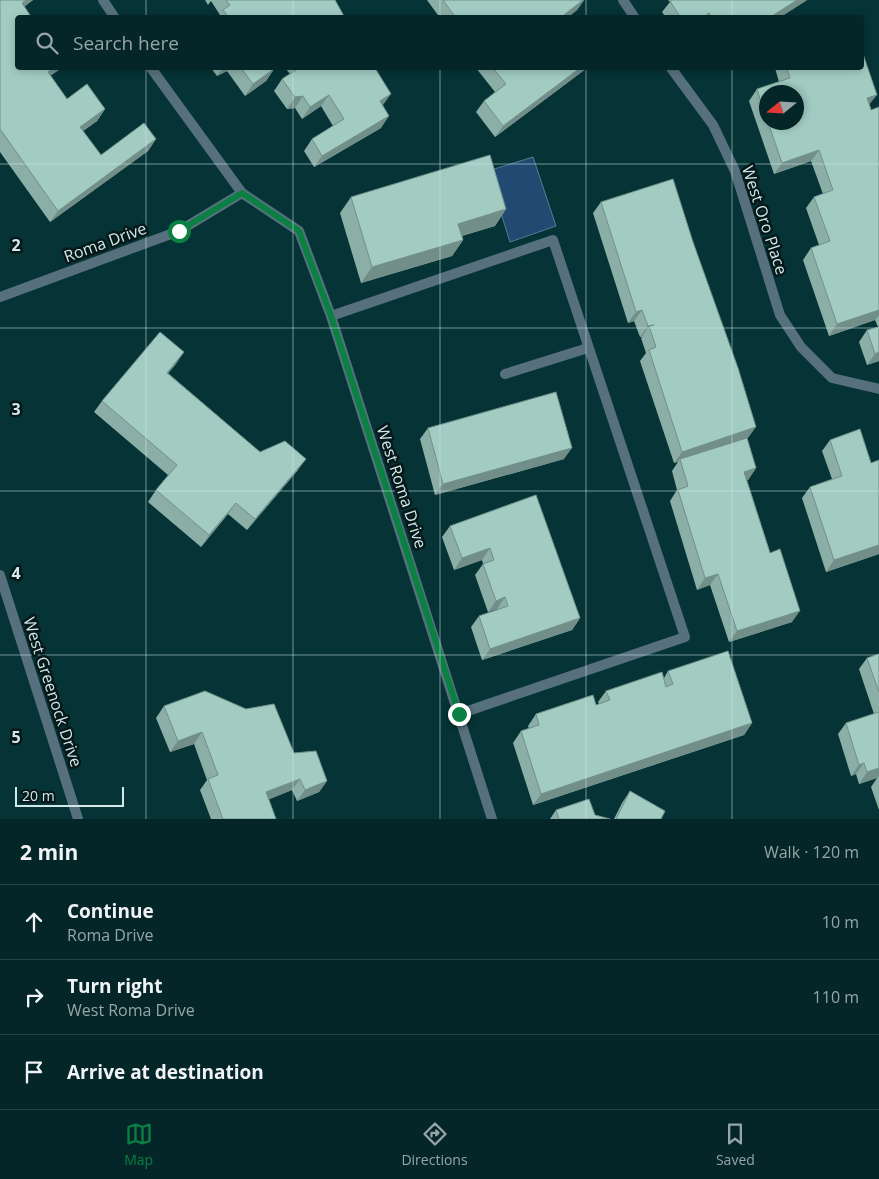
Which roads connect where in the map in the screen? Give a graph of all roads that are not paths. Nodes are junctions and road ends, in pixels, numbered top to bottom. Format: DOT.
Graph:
graph roads {
  1 [pos="103,0"];
  2 [pos="623,0"];
  3 [pos="114,15"];
  4 [pos="633,15"];
  5 [pos="153,70"];
  6 [pos="672,70"];
  7 [pos="242,193"];
  8 [pos="0,297"];
  9 [pos="331,316"];
  10 [pos="588,348"];
  11 [pos="505,374"];
  12 [pos="879,389"];
  13 [pos="0,575"];
  14 [pos="459,714"];
  15 [pos="78,819"];
  16 [pos="492,819"];
  1 -- 3 [label="street"];
  2 -- 4 [label="street"];
  5 -- 7 [label="street"];
  6 -- 12 [label="street, West Oro Place"];
  7 -- 8 [label="street, Roma Drive"];
  7 -- 9 [label="street, West Roma Drive"];
  9 -- 10 [label="street"];
  9 -- 14 [label="street, West Roma Drive"];
  10 -- 11 [label="street"];
  10 -- 14 [label="street"];
  13 -- 15 [label="street, West Greenock Drive"];
  14 -- 16 [label="street, West Roma Drive"];
}
